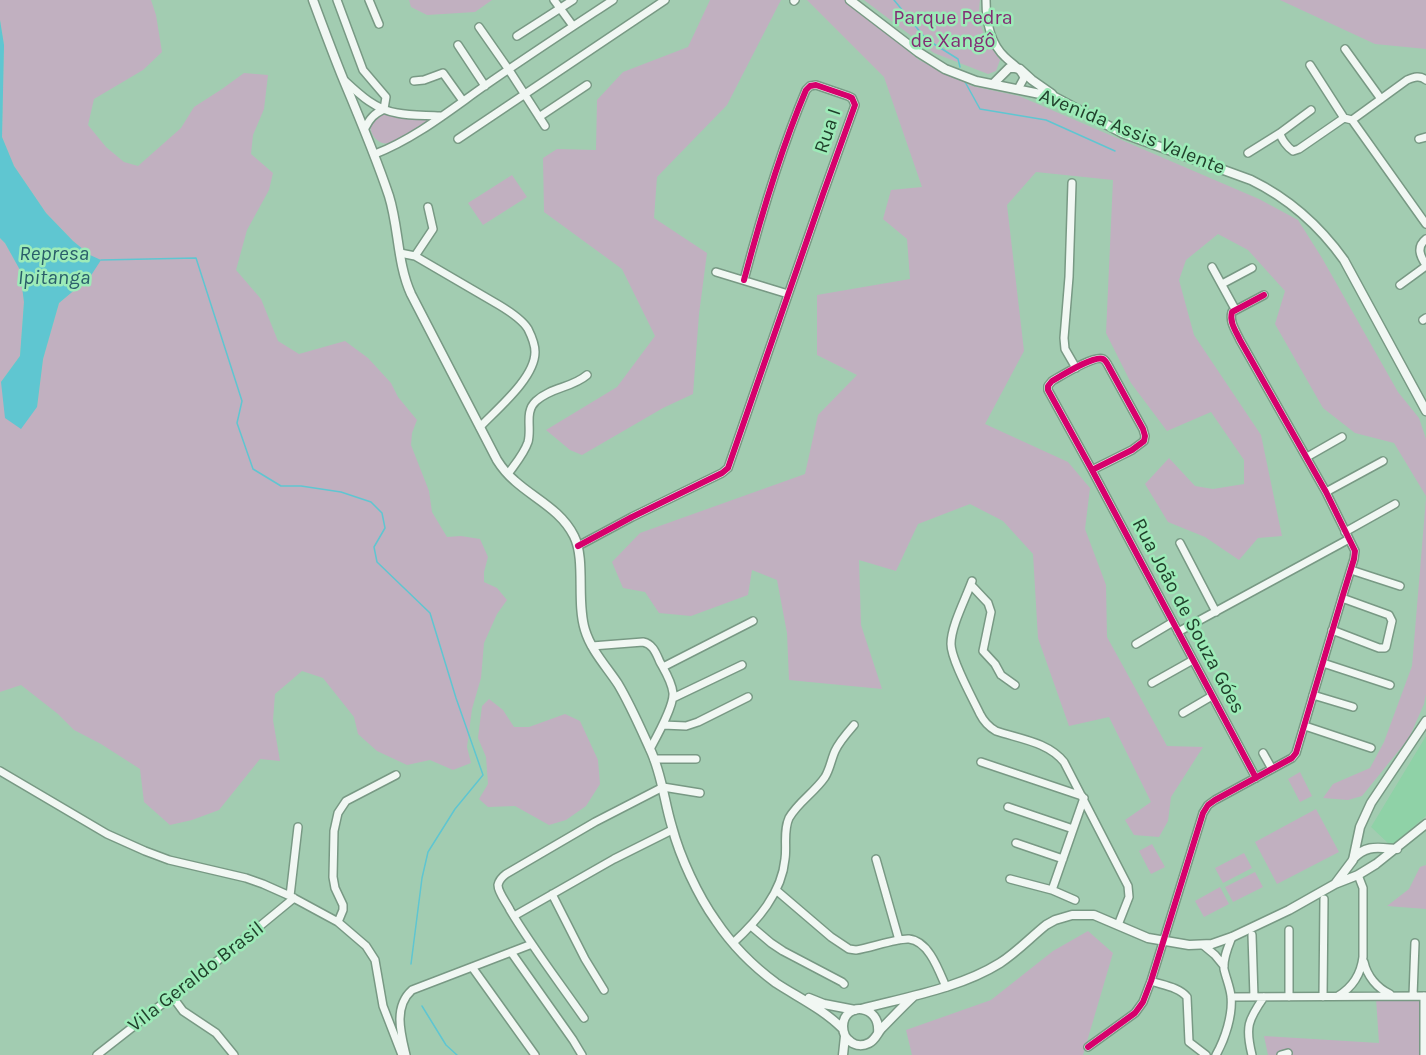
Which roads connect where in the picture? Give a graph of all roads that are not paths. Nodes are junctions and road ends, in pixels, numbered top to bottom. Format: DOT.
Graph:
graph roads {
  1 [pos="313,0"];
  2 [pos="337,0"];
  3 [pos="369,0"];
  4 [pos="554,0"];
  5 [pos="573,0"];
  6 [pos="612,0"];
  7 [pos="664,0"];
  8 [pos="850,0"];
  9 [pos="986,0"];
  10 [pos="561,9"];
  11 [pos="379,24"];
  12 [pos="573,26"];
  13 [pos="479,27"];
  14 [pos="517,36"];
  15 [pos="458,45"];
  16 [pos="1345,49"];
  17 [pos="1001,53"];
  18 [pos="1310,65"];
  19 [pos="1020,69"];
  20 [pos="509,70"];
  21 [pos="1006,70"];
  22 [pos="344,80"];
  23 [pos="1426,80"];
  24 [pos="414,81"];
  25 [pos="993,84"];
  26 [pos="587,85"];
  27 [pos="485,86"];
  28 [pos="1013,88"];
  29 [pos="524,94"];
  30 [pos="1056,97"];
  31 [pos="1381,99"];
  32 [pos="463,101"];
  33 [pos="384,109"];
  34 [pos="1311,110"];
  35 [pos="440,116"];
  36 [pos="539,117"];
  37 [pos="1344,118"];
  38 [pos="1352,120"];
  39 [pos="545,126"];
  40 [pos="365,128"];
  41 [pos="1283,130"];
  42 [pos="458,139"];
  43 [pos="1248,153"];
  44 [pos="375,154"];
  45 [pos="1072,183"];
  46 [pos="428,207"];
  47 [pos="1426,224"];
  48 [pos="1426,239"];
  49 [pos="400,253"];
  50 [pos="416,256"];
  51 [pos="1426,266"];
  52 [pos="1212,267"];
  53 [pos="1252,268"];
  54 [pos="716,272"];
  55 [pos="744,280"];
  56 [pos="1222,284"];
  57 [pos="1400,285"];
  58 [pos="788,294"];
  59 [pos="1264,295"];
  60 [pos="1235,309"];
  61 [pos="1076,368"];
  62 [pos="587,375"];
  63 [pos="1426,411"];
  64 [pos="480,427"];
  65 [pos="1342,437"];
  66 [pos="1307,457"];
  67 [pos="1383,461"];
  68 [pos="1092,470"];
  69 [pos="508,474"];
  70 [pos="1326,492"];
  71 [pos="1395,504"];
  72 [pos="1347,536"];
  73 [pos="1180,543"];
  74 [pos="578,546"];
  75 [pos="1351,570"];
  76 [pos="1400,586"];
  77 [pos="1342,598"];
  78 [pos="1216,612"];
  79 [pos="753,621"];
  80 [pos="1173,622"];
  81 [pos="1332,630"];
  82 [pos="1178,632"];
  83 [pos="1136,644"];
  84 [pos="592,646"];
  85 [pos="1193,660"];
  86 [pos="1323,663"];
  87 [pos="742,664"];
  88 [pos="663,667"];
  89 [pos="1152,683"];
  90 [pos="1015,685"];
  91 [pos="1390,685"];
  92 [pos="1314,694"];
  93 [pos="1212,696"];
  94 [pos="748,697"];
  95 [pos="673,698"];
  96 [pos="1353,707"];
  97 [pos="1183,713"];
  98 [pos="1426,721"];
  99 [pos="663,725"];
  100 [pos="854,725"];
  101 [pos="1305,726"];
  102 [pos="1371,748"];
  103 [pos="650,749"];
  104 [pos="1263,753"];
  105 [pos="654,759"];
  106 [pos="696,759"];
  107 [pos="981,762"];
  108 [pos="1272,769"];
  109 [pos="0,771"];
  110 [pos="396,775"];
  111 [pos="1256,778"];
  112 [pos="663,787"];
  113 [pos="700,793"];
  114 [pos="1083,797"];
  115 [pos="1008,807"];
  116 [pos="1426,824"];
  117 [pos="298,827"];
  118 [pos="1360,827"];
  119 [pos="1073,829"];
  120 [pos="672,830"];
  121 [pos="1016,843"];
  122 [pos="1371,847"];
  123 [pos="1397,849"];
  124 [pos="876,859"];
  125 [pos="1063,859"];
  126 [pos="1353,860"];
  127 [pos="1376,864"];
  128 [pos="1358,875"];
  129 [pos="1010,879"];
  130 [pos="1335,884"];
  131 [pos="776,890"];
  132 [pos="1052,890"];
  133 [pos="552,894"];
  134 [pos="292,897"];
  135 [pos="1324,899"];
  136 [pos="1075,900"];
  137 [pos="514,916"];
  138 [pos="338,922"];
  139 [pos="1118,925"];
  140 [pos="751,926"];
  141 [pos="1289,930"];
  142 [pos="1252,934"];
  143 [pos="1232,937"];
  144 [pos="899,940"];
  145 [pos="1163,942"];
  146 [pos="733,943"];
  147 [pos="1415,943"];
  148 [pos="532,944"];
  149 [pos="1203,945"];
  150 [pos="511,952"];
  151 [pos="1363,957"];
  152 [pos="1224,966"];
  153 [pos="472,968"];
  154 [pos="1151,981"];
  155 [pos="844,984"];
  156 [pos="946,987"];
  157 [pos="604,990"];
  158 [pos="917,994"];
  159 [pos="798,995"];
  160 [pos="171,996"];
  161 [pos="1338,996"];
  162 [pos="1393,996"];
  163 [pos="1413,996"];
  164 [pos="1425,996"];
  165 [pos="1231,997"];
  166 [pos="1254,997"];
  167 [pos="1264,997"];
  168 [pos="1289,997"];
  169 [pos="1323,997"];
  170 [pos="858,1010"];
  171 [pos="584,1018"];
  172 [pos="844,1033"];
  173 [pos="878,1033"];
  174 [pos="870,1043"];
  175 [pos="1089,1047"];
  176 [pos="97,1055"];
  177 [pos="234,1055"];
  178 [pos="404,1055"];
  179 [pos="535,1055"];
  180 [pos="582,1055"];
  181 [pos="843,1055"];
  182 [pos="862,1055"];
  183 [pos="1206,1055"];
  184 [pos="1216,1055"];
  185 [pos="1252,1055"];
  186 [pos="1424,1055"];
  1 -- 22 [label="main road"];
  2 -- 33 [label="street"];
  3 -- 11 [label="street"];
  4 -- 10 [label="street"];
  5 -- 10 [label="street"];
  6 -- 12 [label="street"];
  7 -- 29 [label="street"];
  8 -- 25 [label="main road, Avenida Assis Valente"];
  9 -- 17 [label="street"];
  10 -- 12 [label="street"];
  10 -- 14 [label="street"];
  12 -- 20 [label="street"];
  13 -- 20 [label="street"];
  15 -- 27 [label="street"];
  16 -- 31 [label="street"];
  17 -- 19 [label="street"];
  17 -- 21 [label="street"];
  18 -- 37 [label="street"];
  19 -- 21 [label="main road"];
  19 -- 28 [label="street"];
  19 -- 30 [label="main road"];
  20 -- 27 [label="street"];
  20 -- 29 [label="street"];
  21 -- 25 [label="main road"];
  21 -- 28 [label="street"];
  22 -- 33 [label="street"];
  22 -- 40 [label="main road"];
  23 -- 31 [label="street"];
  24 -- 32 [label="street"];
  25 -- 28 [label="main road, Avenida Assis Valente"];
  26 -- 36 [label="street"];
  27 -- 32 [label="street"];
  28 -- 30 [label="main road, Avenida Assis Valente"];
  29 -- 36 [label="street"];
  29 -- 42 [label="street"];
  30 -- 63 [label="main road, Avenida Assis Valente"];
  31 -- 38 [label="street"];
  32 -- 35 [label="street"];
  33 -- 35 [label="street"];
  33 -- 40 [label="street"];
  34 -- 41 [label="street"];
  35 -- 44 [label="street"];
  36 -- 39 [label="street"];
  37 -- 38 [label="street"];
  37 -- 41 [label="street"];
  38 -- 47 [label="street"];
  40 -- 44 [label="main road"];
  41 -- 43 [label="street"];
  44 -- 49 [label="main road"];
  45 -- 61 [label="street"];
  46 -- 50 [label="street"];
  48 -- 51 [label="street"];
  49 -- 50 [label="street"];
  49 -- 64 [label="main road"];
  50 -- 64 [label="street"];
  51 -- 57 [label="street"];
  52 -- 56 [label="street"];
  53 -- 56 [label="street"];
  54 -- 55 [label="street"];
  55 -- 58 [label="street"];
  55 -- 58 [label="street, Rua I"];
  56 -- 60 [label="street"];
  58 -- 74 [label="street, Rua I"];
  59 -- 60 [label="street"];
  60 -- 66 [label="street"];
  61 -- 68 [label="street, Rua João de Souza Góes"];
  61 -- 68 [label="street, Rua João de Souza Góes"];
  62 -- 69 [label="street"];
  64 -- 69 [label="main road"];
  65 -- 66 [label="street"];
  66 -- 70 [label="street"];
  67 -- 70 [label="street"];
  68 -- 80 [label="street, Rua João de Souza Góes"];
  69 -- 74 [label="main road"];
  70 -- 72 [label="street"];
  71 -- 72 [label="street"];
  72 -- 75 [label="street"];
  72 -- 78 [label="street"];
  73 -- 78 [label="street"];
  74 -- 84 [label="main road"];
  75 -- 76 [label="street"];
  75 -- 77 [label="street"];
  77 -- 81 [label="street"];
  77 -- 81 [label="street"];
  78 -- 82 [label="street"];
  79 -- 88 [label="street"];
  80 -- 82 [label="street, Rua João de Souza Góes"];
  80 -- 83 [label="street"];
  81 -- 86 [label="street"];
  82 -- 85 [label="street, Rua João de Souza Góes"];
  84 -- 88 [label="street"];
  84 -- 103 [label="main road"];
  85 -- 89 [label="street"];
  85 -- 93 [label="street, Rua João de Souza Góes"];
  86 -- 91 [label="street"];
  86 -- 92 [label="street"];
  87 -- 95 [label="street"];
  88 -- 95 [label="street"];
  90 -- 114 [label="street"];
  92 -- 96 [label="street"];
  92 -- 101 [label="street"];
  93 -- 97 [label="street"];
  93 -- 111 [label="street, Rua João de Souza Góes"];
  94 -- 99 [label="street"];
  95 -- 99 [label="street"];
  98 -- 118 [label="main road"];
  99 -- 103 [label="street"];
  100 -- 131 [label="street"];
  101 -- 102 [label="street"];
  101 -- 108 [label="street"];
  103 -- 105 [label="main road"];
  104 -- 108 [label="street"];
  105 -- 106 [label="street"];
  105 -- 112 [label="main road"];
  107 -- 114 [label="street"];
  108 -- 111 [label="street"];
  109 -- 134 [label="street"];
  110 -- 138 [label="street"];
  111 -- 145 [label="street"];
  112 -- 113 [label="street"];
  112 -- 120 [label="main road"];
  112 -- 137 [label="street"];
  114 -- 119 [label="street"];
  114 -- 139 [label="street"];
  115 -- 119 [label="street"];
  116 -- 123 [label="main road"];
  117 -- 134 [label="street"];
  118 -- 122 [label="main road"];
  118 -- 126 [label="main road"];
  119 -- 125 [label="street"];
  120 -- 133 [label="street"];
  120 -- 146 [label="main road"];
  121 -- 125 [label="street"];
  122 -- 123 [label="main road"];
  122 -- 126 [label="main road"];
  122 -- 127 [label="main road"];
  123 -- 127 [label="main road"];
  124 -- 144 [label="street"];
  125 -- 132 [label="street"];
  126 -- 128 [label="main road"];
  126 -- 130 [label="main road"];
  127 -- 128 [label="main road"];
  128 -- 130 [label="main road"];
  128 -- 151 [label="street"];
  129 -- 132 [label="street"];
  130 -- 143 [label="main road"];
  131 -- 140 [label="street"];
  131 -- 144 [label="street"];
  132 -- 136 [label="street"];
  133 -- 137 [label="street"];
  133 -- 157 [label="street"];
  134 -- 138 [label="street"];
  134 -- 160 [label="street, Vila Geraldo Brasil"];
  135 -- 169 [label="street"];
  137 -- 148 [label="street"];
  138 -- 178 [label="street"];
  139 -- 145 [label="main road"];
  139 -- 156 [label="main road"];
  140 -- 146 [label="street"];
  140 -- 155 [label="street"];
  141 -- 168 [label="street"];
  142 -- 166 [label="street"];
  143 -- 149 [label="main road"];
  143 -- 152 [label="street"];
  144 -- 156 [label="street"];
  145 -- 149 [label="main road"];
  145 -- 154 [label="street"];
  146 -- 159 [label="main road"];
  147 -- 163 [label="street"];
  148 -- 150 [label="street"];
  148 -- 171 [label="street"];
  149 -- 152 [label="street"];
  150 -- 153 [label="street"];
  150 -- 180 [label="street"];
  151 -- 161 [label="street"];
  151 -- 162 [label="street"];
  152 -- 165 [label="street"];
  153 -- 178 [label="street"];
  153 -- 179 [label="street"];
  154 -- 175 [label="street"];
  154 -- 183 [label="street"];
  156 -- 158 [label="main road"];
  158 -- 170 [label="main road"];
  158 -- 173 [label="main road"];
  159 -- 170 [label="main road"];
  159 -- 172 [label="main road"];
  160 -- 176 [label="street, Vila Geraldo Brasil"];
  160 -- 177 [label="street"];
  161 -- 162 [label="street"];
  161 -- 169 [label="street"];
  162 -- 163 [label="street"];
  163 -- 164 [label="street"];
  164 -- 186 [label="street"];
  165 -- 166 [label="street"];
  165 -- 184 [label="street"];
  166 -- 167 [label="street"];
  167 -- 168 [label="street"];
  167 -- 185 [label="street"];
  168 -- 169 [label="street"];
  170 -- 172 [label="main road"];
  170 -- 173 [label="main road"];
  172 -- 174 [label="main road"];
  172 -- 181 [label="main road"];
  173 -- 174 [label="main road"];
  174 -- 182 [label="main road"];
}
